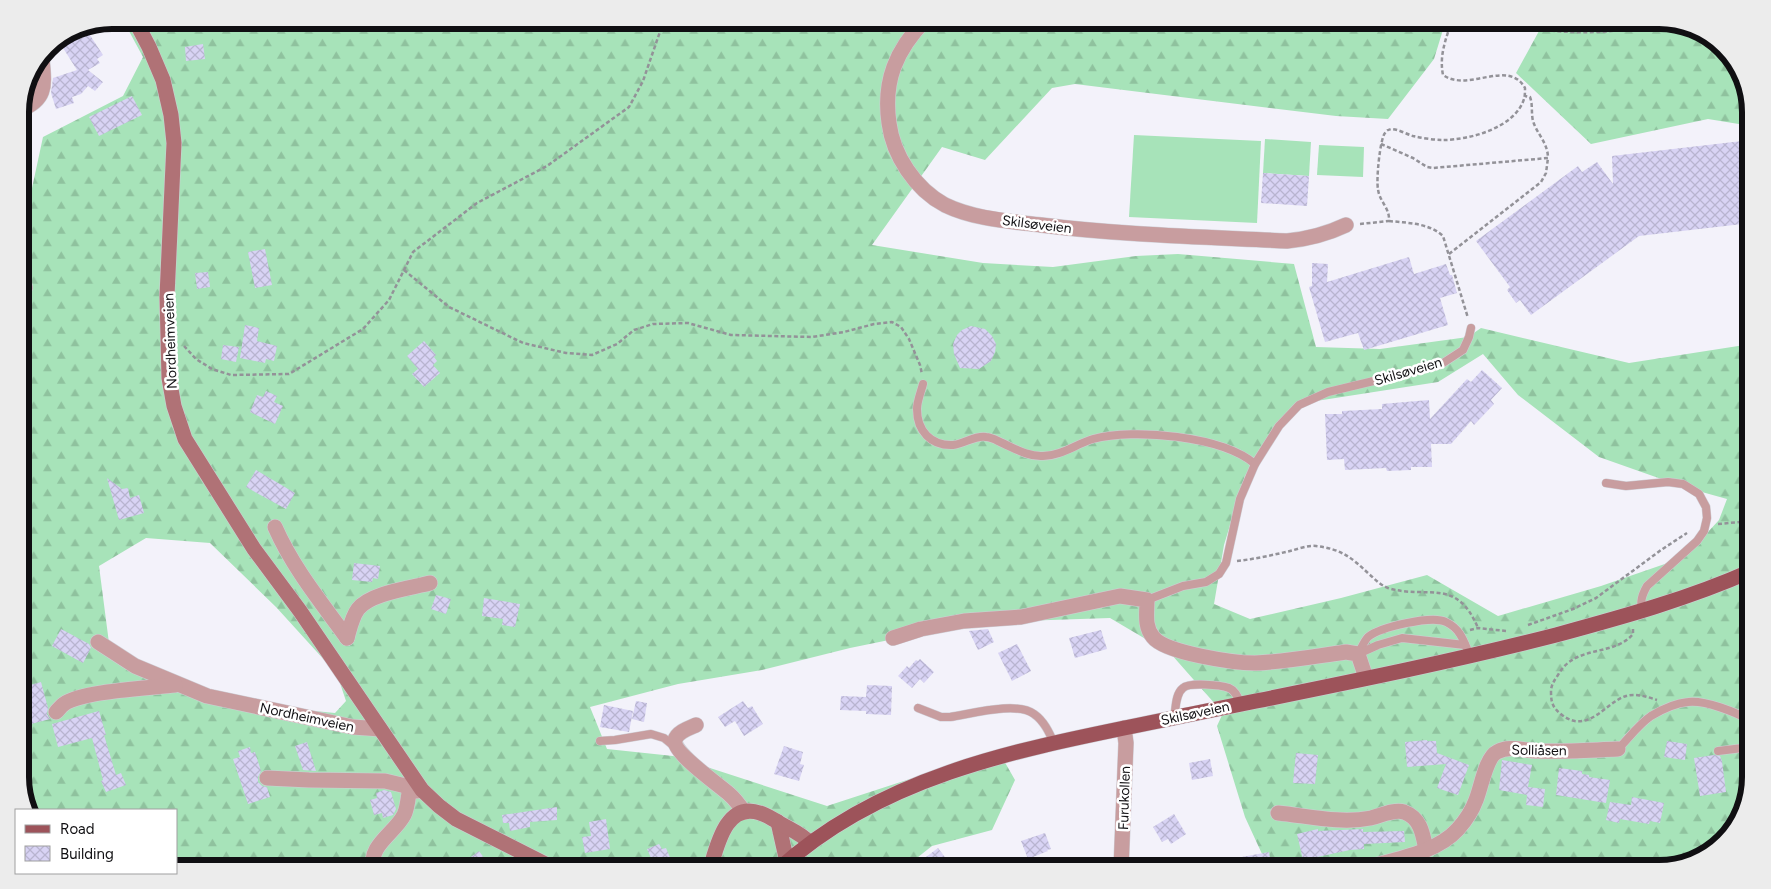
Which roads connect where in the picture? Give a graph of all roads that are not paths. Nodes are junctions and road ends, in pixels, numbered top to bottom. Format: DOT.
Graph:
graph roads {
  1 [pos="140,29"];
  2 [pos="917,29"];
  3 [pos="43,66"];
  4 [pos="29,107"];
  5 [pos="1346,225"];
  6 [pos="1471,328"];
  7 [pos="923,384"];
  8 [pos="1255,464"];
  9 [pos="1606,483"];
  10 [pos="275,527"];
  11 [pos="1742,575"];
  12 [pos="430,583"];
  13 [pos="1147,600"];
  14 [pos="1637,613"];
  15 [pos="893,638"];
  16 [pos="98,642"];
  17 [pos="1467,650"];
  18 [pos="1358,654"];
  19 [pos="1366,678"];
  20 [pos="176,684"];
  21 [pos="1241,704"];
  22 [pos="918,708"];
  23 [pos="56,712"];
  24 [pos="1742,716"];
  25 [pos="1174,718"];
  26 [pos="696,725"];
  27 [pos="1124,728"];
  28 [pos="380,729"];
  29 [pos="600,741"];
  30 [pos="1054,743"];
  31 [pos="675,746"];
  32 [pos="1742,748"];
  33 [pos="1618,749"];
  34 [pos="1718,750"];
  35 [pos="267,778"];
  36 [pos="416,788"];
  37 [pos="744,812"];
  38 [pos="1278,813"];
  39 [pos="778,822"];
  40 [pos="810,843"];
  41 [pos="1426,850"];
  42 [pos="374,860"];
  43 [pos="534,860"];
  44 [pos="713,860"];
  45 [pos="782,860"];
  46 [pos="790,860"];
  47 [pos="1120,860"];
  48 [pos="1392,860"];
  1 -- 28 [label="main road, Nordheimveien"];
  2 -- 5 [label="street, Skilsøveien"];
  3 -- 4 [label="street"];
  6 -- 8 [label="lane, Skilsøveien"];
  7 -- 8 [label="lane"];
  8 -- 13 [label="lane, Skilsøveien"];
  9 -- 14 [label="lane"];
  10 -- 12 [label="street"];
  11 -- 14 [label="main road, Skilsøveien"];
  13 -- 15 [label="street"];
  13 -- 18 [label="street"];
  14 -- 17 [label="main road, Skilsøveien"];
  16 -- 20 [label="street, Nordheimveien"];
  17 -- 18 [label="lane"];
  17 -- 18 [label="lane"];
  17 -- 19 [label="main road, Skilsøveien"];
  18 -- 19 [label="street"];
  19 -- 21 [label="main road, Skilsøveien"];
  20 -- 23 [label="street"];
  20 -- 28 [label="street, Nordheimveien"];
  21 -- 25 [label="main road, Skilsøveien"];
  21 -- 25 [label="lane"];
  22 -- 30 [label="lane"];
  24 -- 33 [label="lane"];
  25 -- 27 [label="main road, Skilsøveien"];
  26 -- 31 [label="street"];
  27 -- 30 [label="main road, Skilsøveien"];
  27 -- 47 [label="street, Furukollen"];
  28 -- 36 [label="main road, Nordheimveien"];
  29 -- 31 [label="lane"];
  30 -- 40 [label="main road, Skilsøveien"];
  31 -- 37 [label="street"];
  32 -- 34 [label="lane"];
  33 -- 41 [label="street, Solliåsen"];
  35 -- 36 [label="street"];
  36 -- 42 [label="street"];
  36 -- 43 [label="main road, Nordheimveien"];
  37 -- 39 [label="main road"];
  37 -- 44 [label="main road"];
  38 -- 41 [label="street"];
  39 -- 40 [label="main road"];
  39 -- 45 [label="main road"];
  40 -- 46 [label="main road, Skilsøveien"];
  41 -- 48 [label="street, Solliåsen"];
}
